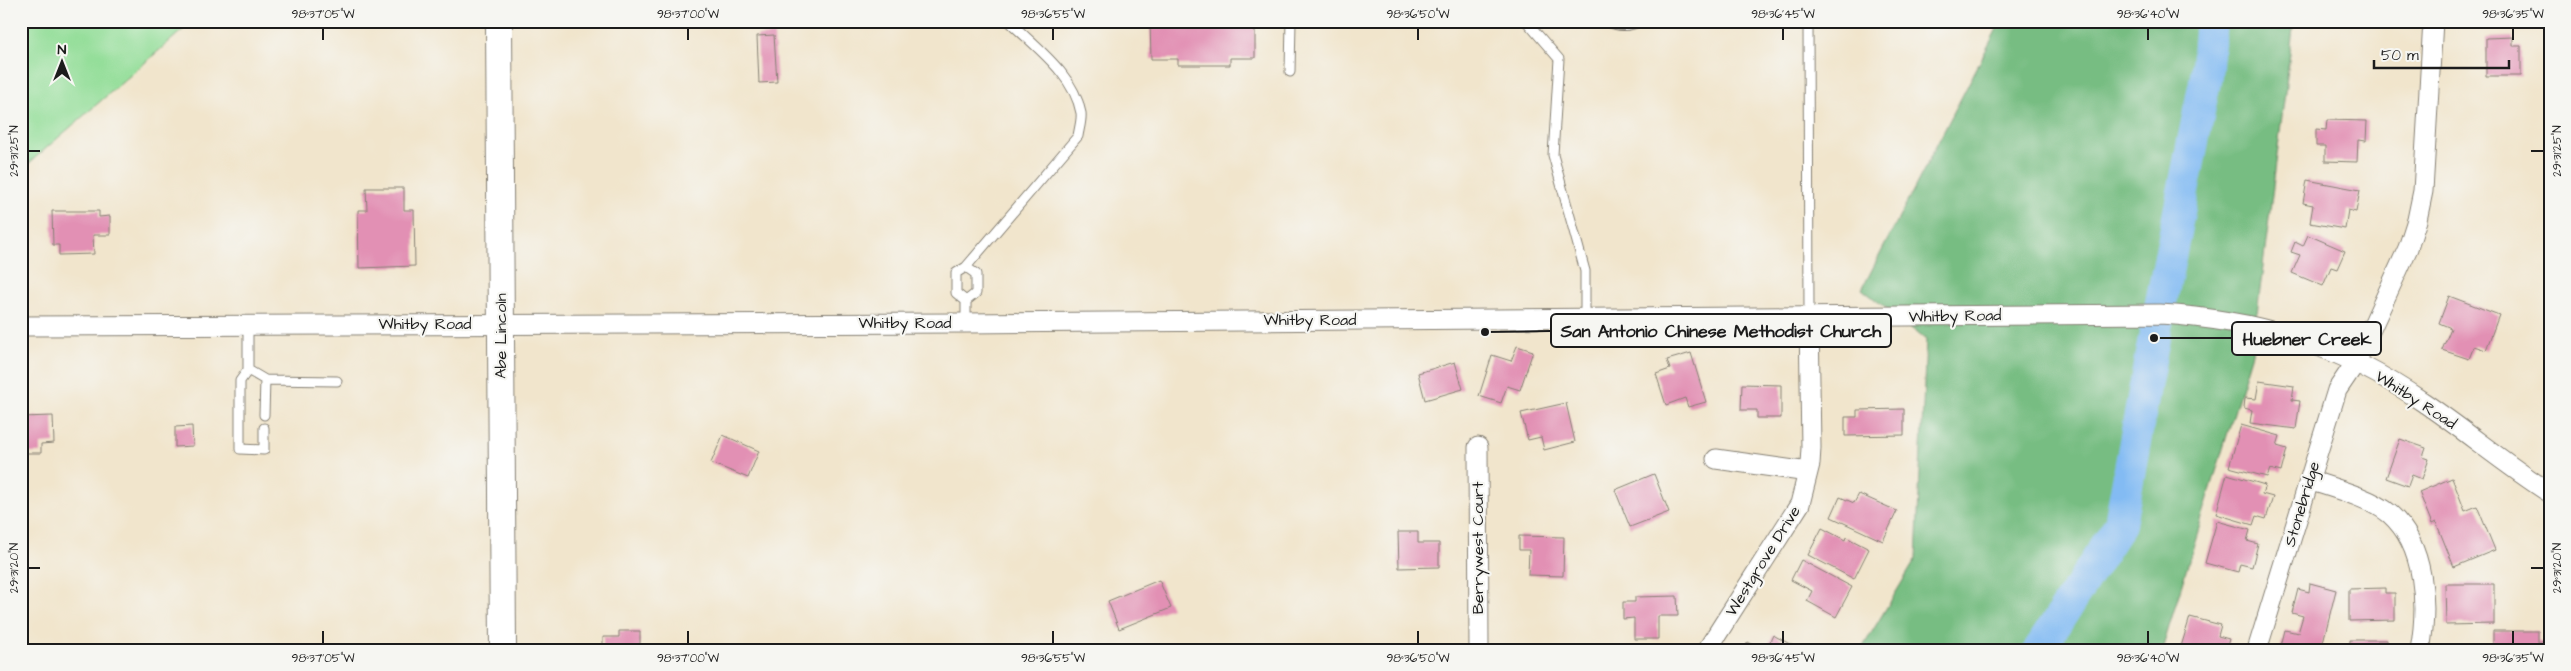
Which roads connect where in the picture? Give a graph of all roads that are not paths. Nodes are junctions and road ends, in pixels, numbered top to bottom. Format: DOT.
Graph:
graph roads {
  1 [pos="499,21"];
  2 [pos="1009,21"];
  3 [pos="1291,21"];
  4 [pos="1526,21"];
  5 [pos="1606,21"];
  6 [pos="1641,21"];
  7 [pos="1808,21"];
  8 [pos="2433,21"];
  9 [pos="1290,72"];
  10 [pos="966,267"];
  11 [pos="966,301"];
  12 [pos="1809,318"];
  13 [pos="1585,319"];
  14 [pos="966,322"];
  15 [pos="501,323"];
  16 [pos="248,325"];
  17 [pos="21,326"];
  18 [pos="2356,362"];
  19 [pos="248,370"];
  20 [pos="265,380"];
  21 [pos="337,380"];
  22 [pos="264,415"];
  23 [pos="264,428"];
  24 [pos="1478,447"];
  25 [pos="1716,459"];
  26 [pos="1808,472"];
  27 [pos="2309,480"];
  28 [pos="2550,494"];
  29 [pos="503,650"];
  30 [pos="1479,650"];
  31 [pos="1707,650"];
  32 [pos="2256,650"];
  33 [pos="2420,650"];
  1 -- 15 [label="street, Abe Lincoln"];
  2 -- 10 [label="lane"];
  3 -- 9 [label="lane"];
  4 -- 13 [label="lane"];
  5 -- 6 [label="lane"];
  7 -- 12 [label="lane"];
  8 -- 18 [label="street, Stonebridge"];
  10 -- 11 [label="lane"];
  10 -- 11 [label="lane"];
  11 -- 14 [label="lane"];
  12 -- 13 [label="street, Whitby Road"];
  12 -- 18 [label="street, Whitby Road"];
  12 -- 26 [label="street, Westgrove Drive"];
  13 -- 14 [label="street, Whitby Road"];
  14 -- 15 [label="street, Whitby Road"];
  15 -- 16 [label="street, Whitby Road"];
  15 -- 29 [label="street, Abe Lincoln"];
  16 -- 17 [label="street, Whitby Road"];
  16 -- 19 [label="lane"];
  18 -- 27 [label="street, Stonebridge"];
  18 -- 28 [label="street, Whitby Road"];
  19 -- 20 [label="lane"];
  19 -- 23 [label="lane"];
  20 -- 21 [label="lane"];
  20 -- 22 [label="lane"];
  24 -- 30 [label="street, Berrywest Court"];
  25 -- 26 [label="street"];
  26 -- 31 [label="street, Westgrove Drive"];
  27 -- 32 [label="street, Stonebridge"];
  27 -- 33 [label="street"];
}
